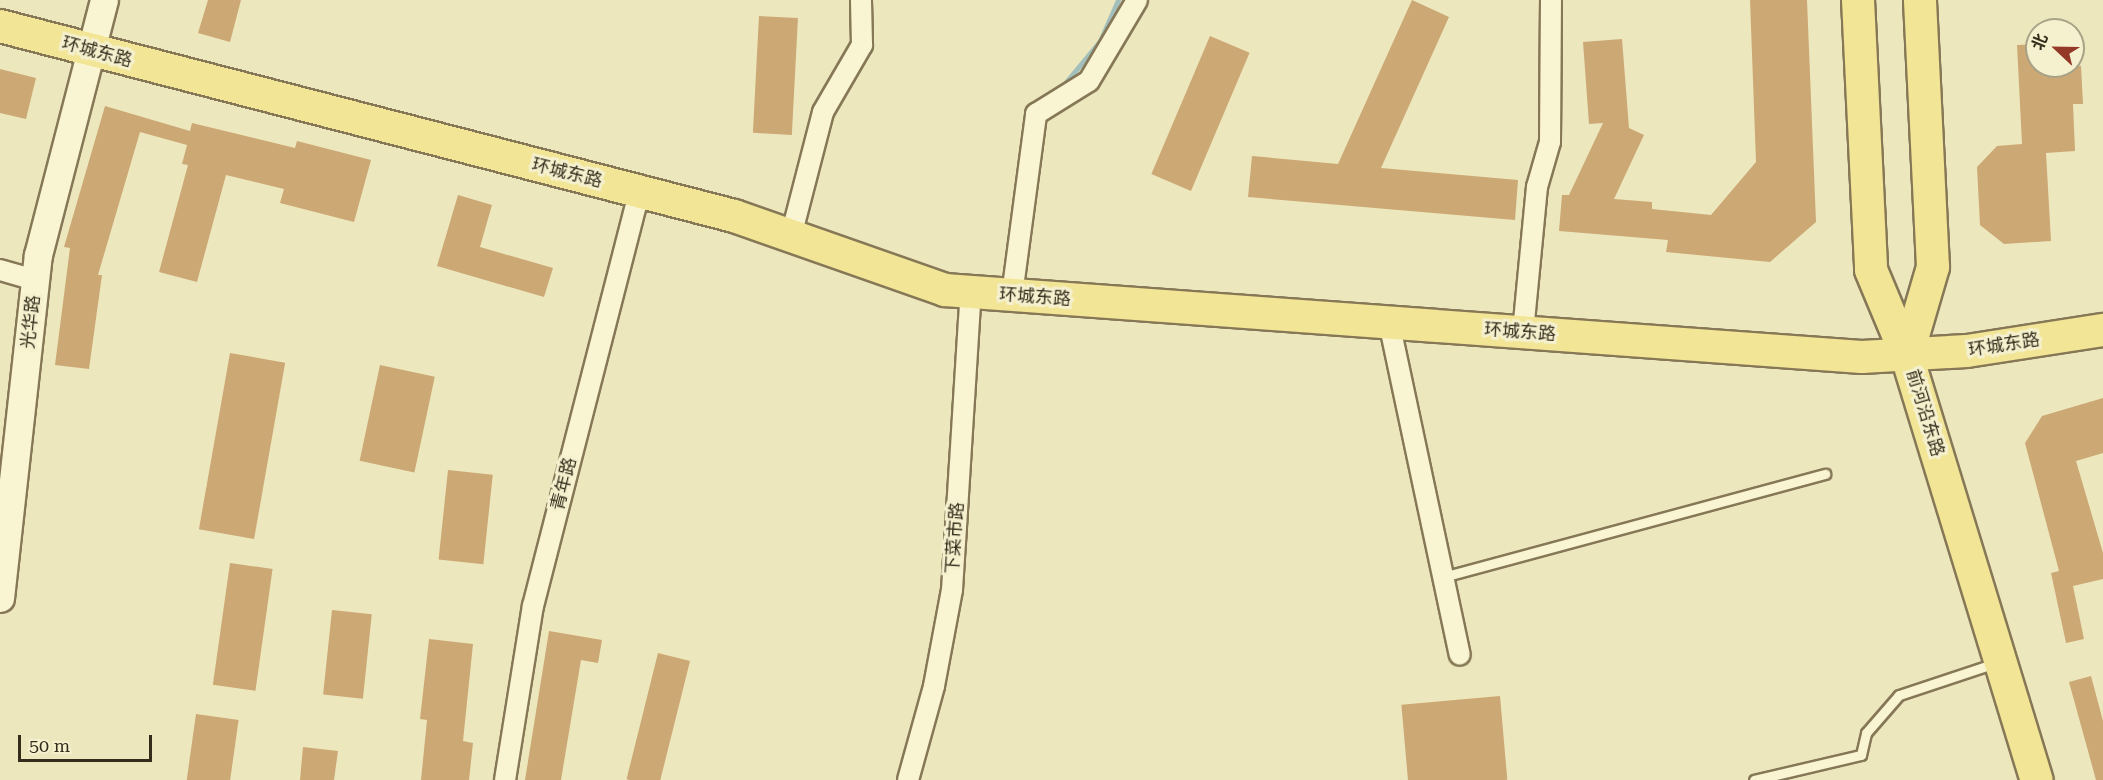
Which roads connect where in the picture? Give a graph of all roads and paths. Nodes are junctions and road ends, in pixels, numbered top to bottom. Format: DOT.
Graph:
graph roads {
  1 [pos="104,0"];
  2 [pos="861,0"];
  3 [pos="1137,0"];
  4 [pos="1551,0"];
  5 [pos="1858,0"];
  6 [pos="1920,0"];
  7 [pos="0,26"];
  8 [pos="90,51"];
  9 [pos="639,192"];
  10 [pos="791,236"];
  11 [pos="0,270"];
  12 [pos="35,280"];
  13 [pos="971,292"];
  14 [pos="1012,295"];
  15 [pos="1389,322"];
  16 [pos="2103,330"];
  17 [pos="1523,332"];
  18 [pos="1907,356"];
  19 [pos="1825,474"];
  20 [pos="1443,577"];
  21 [pos="0,598"];
  22 [pos="1460,655"];
  23 [pos="2001,662"];
  24 [pos="505,780"];
  25 [pos="909,780"];
  26 [pos="1754,780"];
  27 [pos="2037,780"];
  1 -- 8 [label="main road, 光华路"];
  2 -- 10 [label="street"];
  3 -- 14 [label="street"];
  4 -- 17 [label="street"];
  5 -- 18 [label="main road"];
  6 -- 18 [label="main road, 前河沿东路"];
  7 -- 8 [label="main road, 环城东路"];
  8 -- 9 [label="main road, 环城东路"];
  8 -- 12 [label="main road, 光华路"];
  9 -- 10 [label="main road, 环城东路"];
  9 -- 24 [label="street, 青年路"];
  10 -- 13 [label="main road, 环城东路"];
  11 -- 12 [label="street"];
  12 -- 21 [label="main road, 光华路"];
  13 -- 14 [label="main road, 环城东路"];
  13 -- 25 [label="street, 下菜市路"];
  14 -- 15 [label="main road, 环城东路"];
  15 -- 17 [label="main road, 环城东路"];
  15 -- 20 [label="street"];
  16 -- 18 [label="main road, 环城东路"];
  17 -- 18 [label="main road, 环城东路"];
  18 -- 23 [label="main road, 前河沿东路"];
  19 -- 20 [label="lane"];
  20 -- 22 [label="street"];
  23 -- 26 [label="lane"];
  23 -- 27 [label="main road, 前河沿东路"];
}
